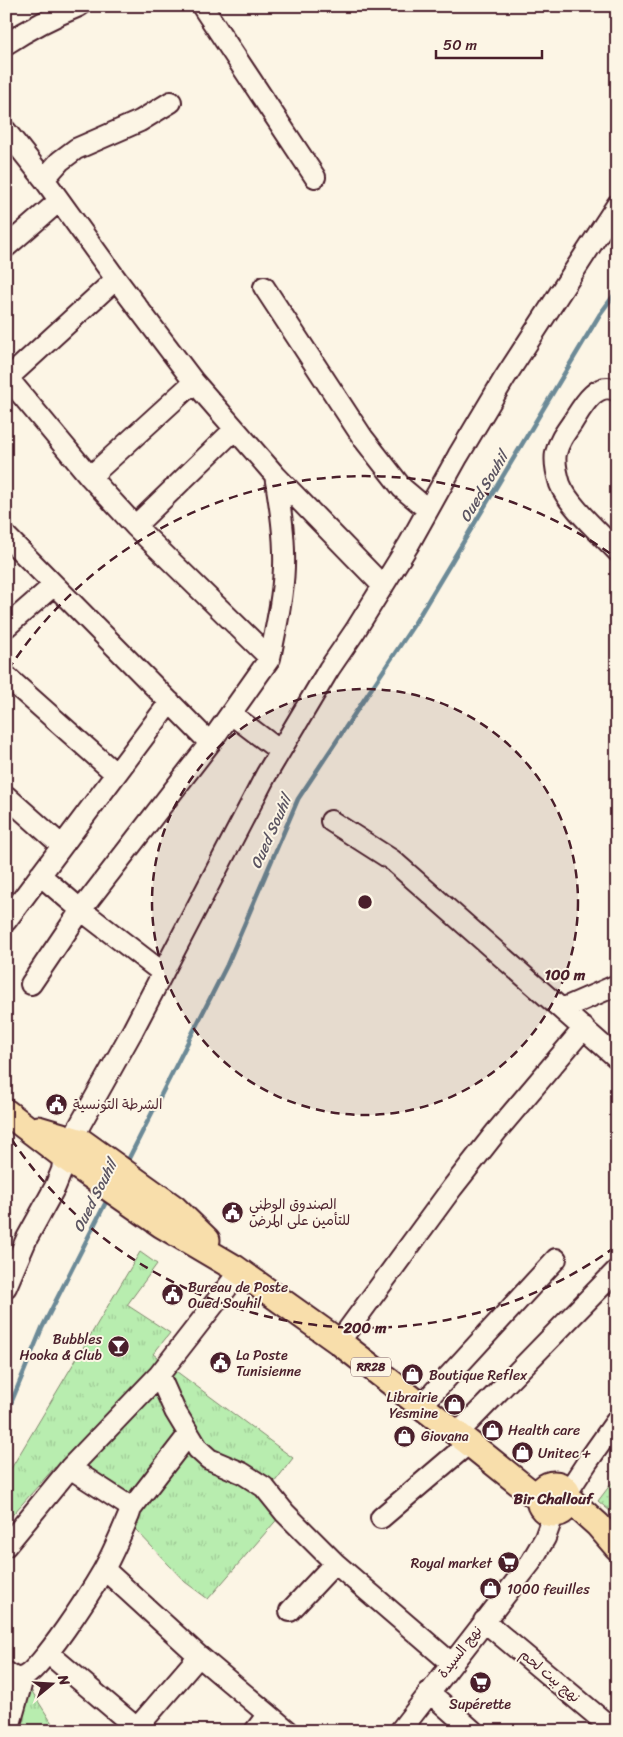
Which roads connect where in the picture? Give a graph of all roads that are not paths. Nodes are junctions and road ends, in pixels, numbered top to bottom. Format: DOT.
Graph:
graph roads {
  1 [pos="79,6"];
  2 [pos="202,6"];
  3 [pos="6,44"];
  4 [pos="170,102"];
  5 [pos="6,131"];
  6 [pos="315,177"];
  7 [pos="44,179"];
  8 [pos="59,201"];
  9 [pos="617,205"];
  10 [pos="6,247"];
  11 [pos="116,279"];
  12 [pos="264,287"];
  13 [pos="7,377"];
  14 [pos="194,382"];
  15 [pos="617,391"];
  16 [pos="235,429"];
  17 [pos="275,475"];
  18 [pos="90,477"];
  19 [pos="428,510"];
  20 [pos="136,526"];
  21 [pos="6,536"];
  22 [pos="617,551"];
  23 [pos="54,585"];
  24 [pos="383,586"];
  25 [pos="6,627"];
  26 [pos="270,658"];
  27 [pos="6,676"];
  28 [pos="170,702"];
  29 [pos="231,714"];
  30 [pos="210,743"];
  31 [pos="280,751"];
  32 [pos="116,774"];
  33 [pos="6,796"];
  34 [pos="331,821"];
  35 [pos="62,846"];
  36 [pos="40,875"];
  37 [pos="81,910"];
  38 [pos="6,921"];
  39 [pos="163,973"];
  40 [pos="31,984"];
  41 [pos="617,985"];
  42 [pos="562,1009"];
  43 [pos="584,1028"];
  44 [pos="617,1058"];
  45 [pos="16,1118"];
  46 [pos="70,1157"];
  47 [pos="174,1246"];
  48 [pos="556,1260"];
  49 [pos="238,1269"];
  50 [pos="617,1270"];
  51 [pos="6,1287"];
  52 [pos="339,1342"];
  53 [pos="159,1375"];
  54 [pos="421,1406"];
  55 [pos="617,1420"];
  56 [pos="189,1434"];
  57 [pos="463,1438"];
  58 [pos="70,1468"];
  59 [pos="556,1498"];
  60 [pos="131,1509"];
  61 [pos="382,1518"];
  62 [pos="6,1546"];
  63 [pos="615,1546"];
  64 [pos="335,1562"];
  65 [pos="104,1569"];
  66 [pos="290,1611"];
  67 [pos="484,1621"];
  68 [pos="48,1653"];
  69 [pos="199,1656"];
  70 [pos="451,1663"];
  71 [pos="14,1675"];
  72 [pos="429,1692"];
  73 [pos="268,1714"];
  74 [pos="139,1730"];
  75 [pos="8,1731"];
  76 [pos="255,1731"];
  77 [pos="288,1731"];
  78 [pos="400,1731"];
  79 [pos="473,1731"];
  80 [pos="615,1731"];
  1 -- 3 [label="street"];
  2 -- 6 [label="street"];
  4 -- 7 [label="street"];
  5 -- 7 [label="street"];
  7 -- 8 [label="street"];
  8 -- 10 [label="street"];
  8 -- 11 [label="street"];
  9 -- 19 [label="street"];
  11 -- 13 [label="street"];
  11 -- 14 [label="street"];
  12 -- 19 [label="street"];
  13 -- 18 [label="street"];
  14 -- 16 [label="street"];
  14 -- 18 [label="street"];
  15 -- 22 [label="street"];
  16 -- 17 [label="street"];
  16 -- 20 [label="street"];
  17 -- 24 [label="street"];
  17 -- 26 [label="street"];
  18 -- 20 [label="street"];
  19 -- 24 [label="street"];
  20 -- 26 [label="street"];
  21 -- 23 [label="street"];
  23 -- 25 [label="street"];
  23 -- 28 [label="street"];
  24 -- 31 [label="street"];
  26 -- 29 [label="street"];
  27 -- 32 [label="street"];
  28 -- 30 [label="street"];
  28 -- 32 [label="street"];
  29 -- 30 [label="street"];
  29 -- 31 [label="street"];
  30 -- 37 [label="street"];
  31 -- 39 [label="street"];
  32 -- 35 [label="street"];
  33 -- 35 [label="street"];
  34 -- 42 [label="street"];
  35 -- 36 [label="street"];
  36 -- 37 [label="street"];
  36 -- 38 [label="street"];
  37 -- 39 [label="street"];
  37 -- 40 [label="street"];
  39 -- 46 [label="street"];
  41 -- 42 [label="street"];
  42 -- 43 [label="street"];
  43 -- 44 [label="street"];
  43 -- 52 [label="street"];
  45 -- 46 [label="main road, RR28"];
  46 -- 47 [label="street"];
  46 -- 49 [label="main road, RR28"];
  46 -- 51 [label="street"];
  48 -- 54 [label="street"];
  49 -- 52 [label="main road, RR28"];
  49 -- 53 [label="street"];
  50 -- 57 [label="street"];
  52 -- 54 [label="main road, RR28"];
  53 -- 56 [label="street"];
  53 -- 58 [label="street"];
  54 -- 57 [label="main road, RR28"];
  55 -- 59 [label="street, نهج السيدة"];
  56 -- 60 [label="street"];
  56 -- 64 [label="street"];
  57 -- 59 [label="main road, RR28"];
  57 -- 61 [label="street"];
  58 -- 60 [label="street"];
  58 -- 62 [label="street"];
  59 -- 63 [label="main road, RR28"];
  59 -- 67 [label="street, نهج السيدة"];
  60 -- 65 [label="street"];
  64 -- 66 [label="street"];
  64 -- 70 [label="street"];
  65 -- 68 [label="street"];
  65 -- 69 [label="street"];
  67 -- 70 [label="street, نهج السيدة"];
  67 -- 80 [label="street, نهج بيت لحم"];
  68 -- 71 [label="street"];
  68 -- 74 [label="street"];
  69 -- 73 [label="street"];
  69 -- 74 [label="street"];
  70 -- 72 [label="street, نهج السيدة"];
  71 -- 75 [label="street"];
  72 -- 78 [label="street, نهج السيدة"];
  72 -- 79 [label="street"];
  73 -- 76 [label="street"];
  73 -- 77 [label="street"];
}
